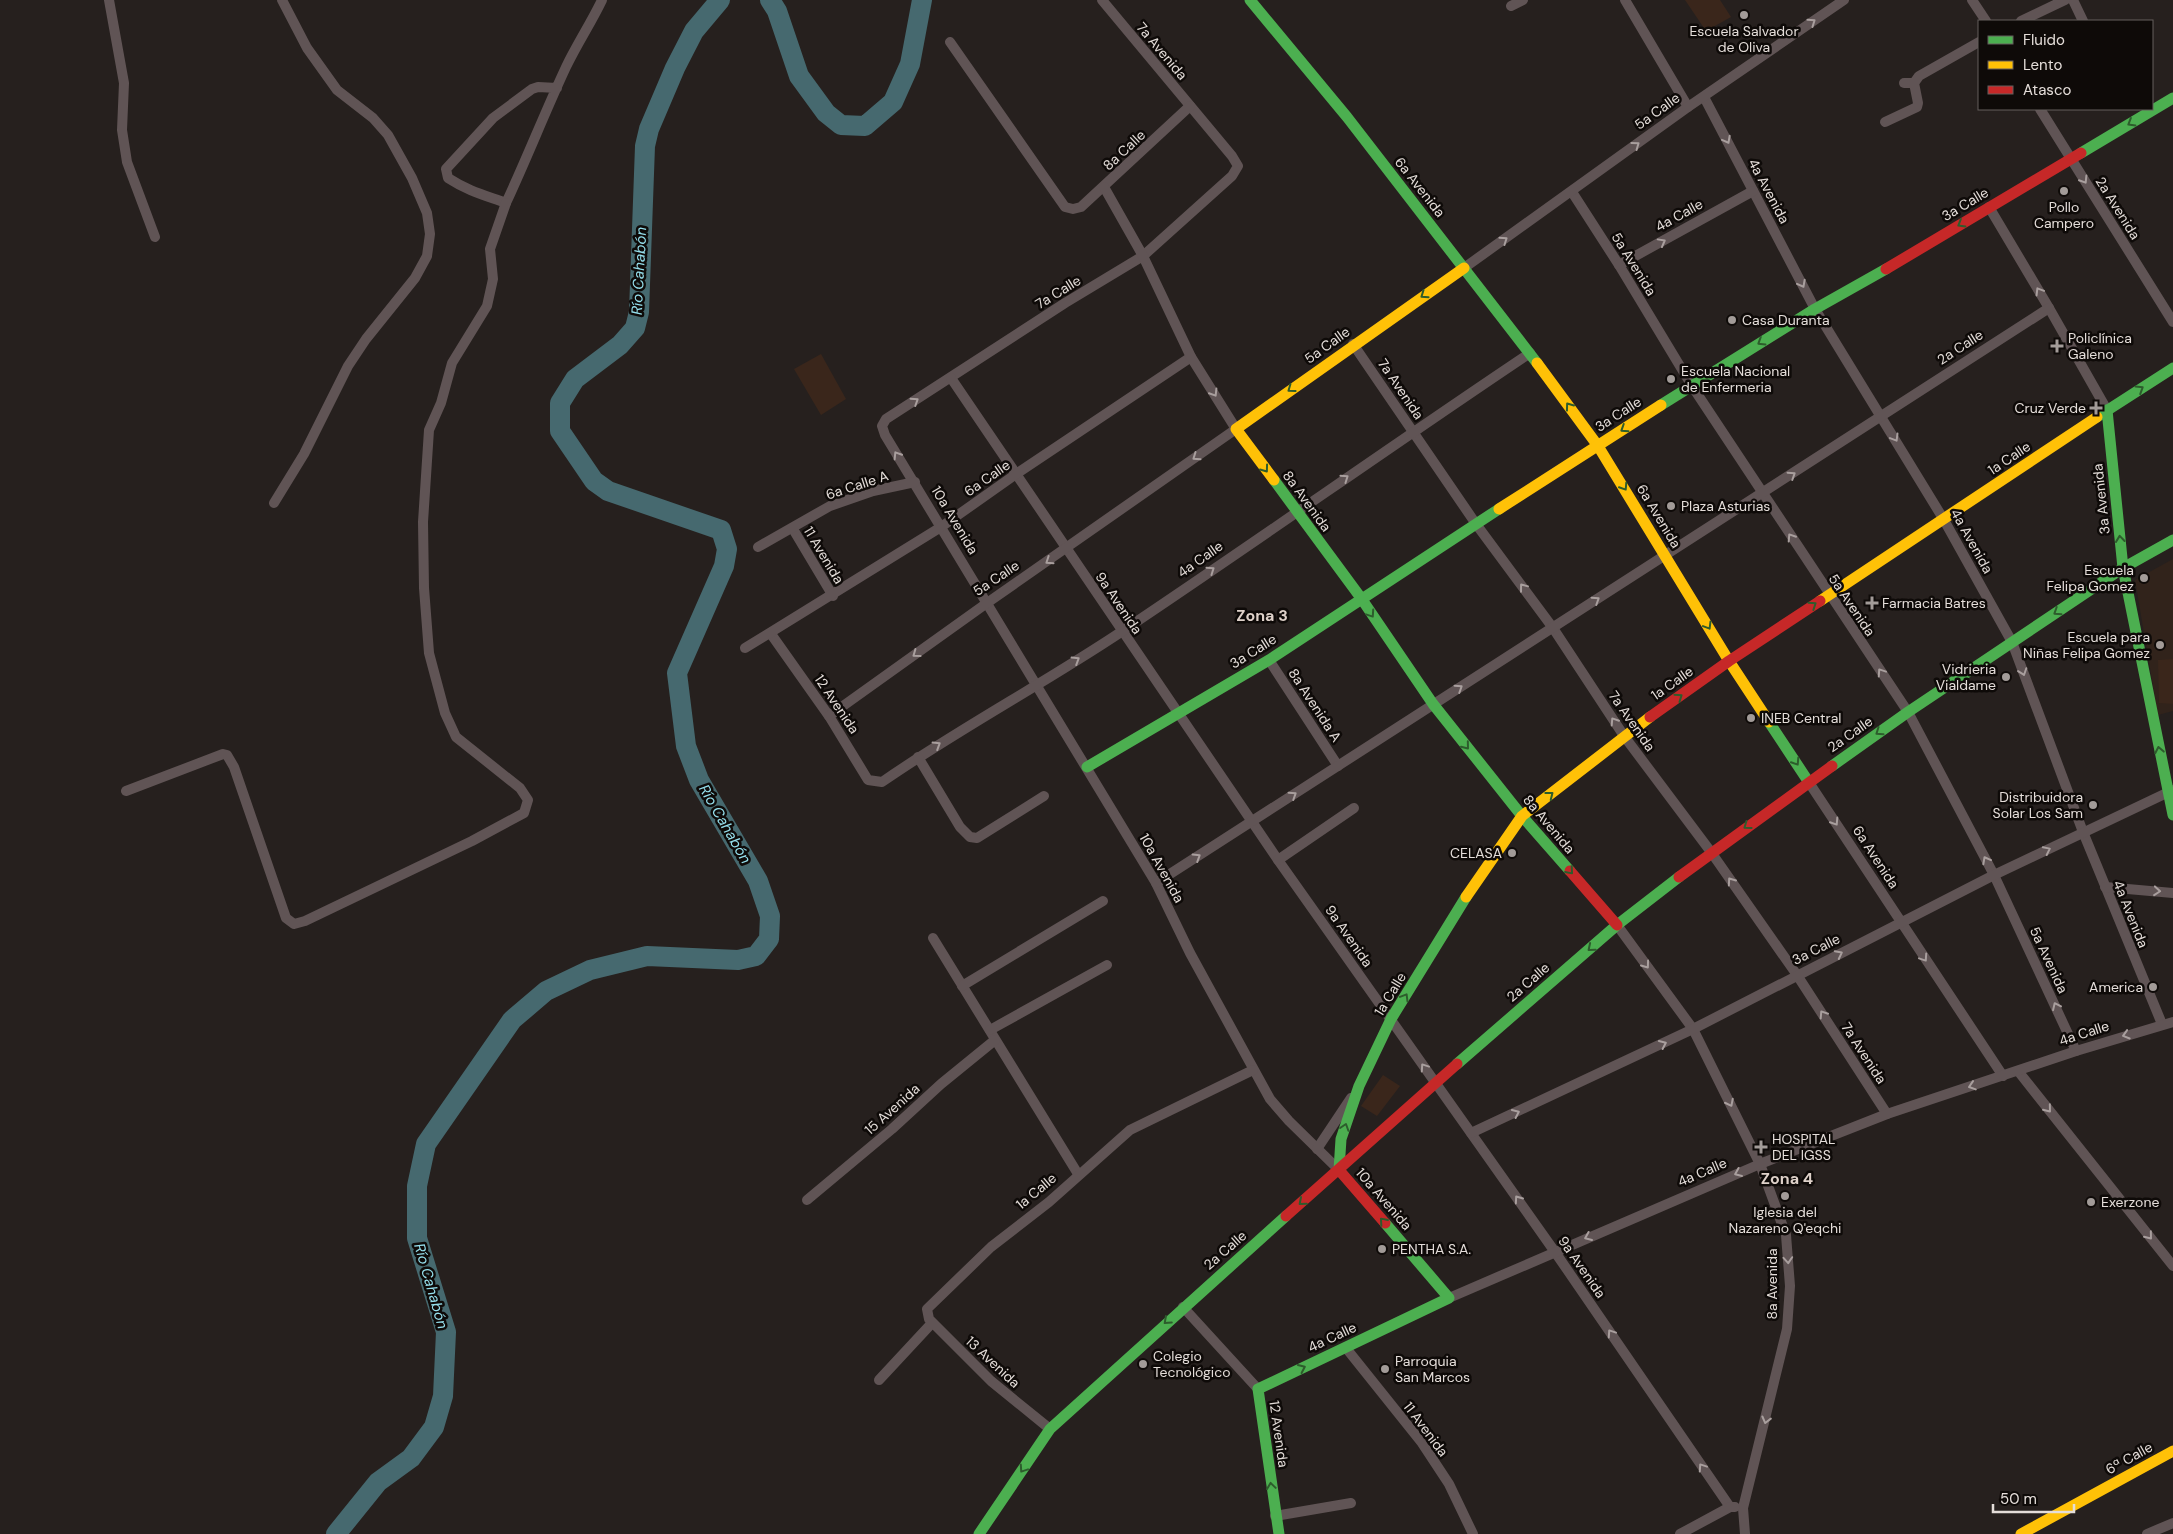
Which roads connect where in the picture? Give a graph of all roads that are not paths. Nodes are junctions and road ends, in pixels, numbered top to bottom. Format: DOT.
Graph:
graph roads {
  1 [pos="109,0"];
  2 [pos="282,0"];
  3 [pos="602,0"];
  4 [pos="1102,0"];
  5 [pos="1250,0"];
  6 [pos="1523,0"];
  7 [pos="1625,0"];
  8 [pos="1844,0"];
  9 [pos="1972,0"];
  10 [pos="2065,0"];
  11 [pos="2072,0"];
  12 [pos="1511,6"];
  13 [pos="1985,20"];
  14 [pos="2023,20"];
  15 [pos="2082,20"];
  16 [pos="950,42"];
  17 [pos="1978,43"];
  18 [pos="557,88"];
  19 [pos="1704,97"];
  20 [pos="2173,98"];
  21 [pos="1190,106"];
  22 [pos="1688,108"];
  23 [pos="2041,110"];
  24 [pos="2153,110"];
  25 [pos="2153,110"];
  26 [pos="1885,122"];
  27 [pos="2070,159"];
  28 [pos="1238,166"];
  29 [pos="1104,187"];
  30 [pos="1753,191"];
  31 [pos="1572,192"];
  32 [pos="506,203"];
  33 [pos="1989,207"];
  34 [pos="155,237"];
  35 [pos="1143,256"];
  36 [pos="1620,265"];
  37 [pos="1464,268"];
  38 [pos="2049,308"];
  39 [pos="1815,309"];
  40 [pos="2173,322"];
  41 [pos="1353,344"];
  42 [pos="1530,353"];
  43 [pos="1191,357"];
  44 [pos="2173,368"];
  45 [pos="951,378"];
  46 [pos="1692,386"];
  47 [pos="2107,410"];
  48 [pos="1881,416"];
  49 [pos="882,426"];
  50 [pos="1236,429"];
  51 [pos="1413,431"];
  52 [pos="1598,446"];
  53 [pos="1016,474"];
  54 [pos="915,482"];
  55 [pos="1762,494"];
  56 [pos="274,503"];
  57 [pos="1296,512"];
  58 [pos="1944,520"];
  59 [pos="1476,524"];
  60 [pos="941,527"];
  61 [pos="793,529"];
  62 [pos="2173,540"];
  63 [pos="758,548"];
  64 [pos="1066,549"];
  65 [pos="1665,555"];
  66 [pos="2123,568"];
  67 [pos="1828,595"];
  68 [pos="833,596"];
  69 [pos="1361,598"];
  70 [pos="987,603"];
  71 [pos="1553,628"];
  72 [pos="1122,632"];
  73 [pos="771,634"];
  74 [pos="2012,642"];
  75 [pos="745,648"];
  76 [pos="1269,660"];
  77 [pos="1729,661"];
  78 [pos="1036,684"];
  79 [pos="1433,704"];
  80 [pos="1908,712"];
  81 [pos="1180,714"];
  82 [pos="829,716"];
  83 [pos="1624,736"];
  84 [pos="918,757"];
  85 [pos="1338,766"];
  86 [pos="1087,767"];
  87 [pos="1808,781"];
  88 [pos="882,782"];
  89 [pos="126,791"];
  90 [pos="2170,791"];
  91 [pos="1044,796"];
  92 [pos="1354,808"];
  93 [pos="2173,815"];
  94 [pos="1522,816"];
  95 [pos="1252,822"];
  96 [pos="2083,832"];
  97 [pos="1711,852"];
  98 [pos="1278,860"];
  99 [pos="1994,876"];
  100 [pos="1156,883"];
  101 [pos="2105,887"];
  102 [pos="2173,893"];
  103 [pos="1103,902"];
  104 [pos="1901,922"];
  105 [pos="1617,926"];
  106 [pos="933,938"];
  107 [pos="1107,965"];
  108 [pos="1797,975"];
  109 [pos="962,986"];
  110 [pos="1392,1019"];
  111 [pos="2173,1022"];
  112 [pos="2162,1024"];
  113 [pos="1693,1029"];
  114 [pos="990,1030"];
  115 [pos="995,1040"];
  116 [pos="2076,1050"];
  117 [pos="1253,1070"];
  118 [pos="2018,1071"];
  119 [pos="2003,1076"];
  120 [pos="1435,1083"];
  121 [pos="1359,1086"];
  122 [pos="1887,1114"];
  123 [pos="1471,1133"];
  124 [pos="1316,1149"];
  125 [pos="1760,1164"];
  126 [pos="1339,1170"];
  127 [pos="1078,1174"];
  128 [pos="807,1200"];
  129 [pos="1555,1252"];
  130 [pos="2173,1266"];
  131 [pos="1449,1298"];
  132 [pos="1183,1307"];
  133 [pos="927,1309"];
  134 [pos="932,1323"];
  135 [pos="1346,1348"];
  136 [pos="879,1380"];
  137 [pos="1258,1389"];
  138 [pos="1050,1429"];
  139 [pos="2173,1451"];
  140 [pos="1351,1503"];
  141 [pos="1730,1507"];
  142 [pos="1743,1508"];
  143 [pos="1276,1516"];
  144 [pos="2173,1523"];
  145 [pos="1472,1533"];
  146 [pos="979,1534"];
  147 [pos="1279,1534"];
  148 [pos="1680,1534"];
  149 [pos="1745,1534"];
  150 [pos="2021,1534"];
  151 [pos="2147,1534"];
  1 -- 34 [label="street"];
  2 -- 56 [label="street"];
  3 -- 18 [label="street"];
  4 -- 21 [label="street, 7a Avenida"];
  5 -- 37 [label="main road, 6a Avenida"];
  6 -- 12 [label="street"];
  7 -- 22 [label="street"];
  19 -- 8 [label="street, 5a Calle, one-way"];
  9 -- 13 [label="street"];
  10 -- 14 [label="street"];
  11 -- 15 [label="street"];
  16 -- 29 [label="street, 8a Calle"];
  17 -- 26 [label="street"];
  18 -- 32 [label="street"];
  18 -- 32 [label="street"];
  19 -- 22 [label="street, 5a Calle"];
  19 -- 30 [label="street, 4a Avenida, one-way"];
  20 -- 24 [label="main road, 3a Calle, one-way"];
  21 -- 28 [label="street, 7a Avenida"];
  21 -- 29 [label="street, 8a Calle"];
  31 -- 22 [label="street, 5a Calle, one-way"];
  23 -- 27 [label="street, 2a Avenida"];
  25 -- 27 [label="main road, 3a Calle, one-way"];
  27 -- 33 [label="main road, 3a Calle"];
  27 -- 40 [label="street, 2a Avenida, one-way"];
  28 -- 35 [label="street, 7a Calle"];
  29 -- 35 [label="street, 8a Avenida"];
  36 -- 30 [label="street, 4a Calle, one-way"];
  30 -- 39 [label="street, 4a Avenida, one-way"];
  31 -- 36 [label="street, 5a Avenida"];
  37 -- 31 [label="street, 5a Calle, one-way"];
  32 -- 89 [label="street"];
  38 -- 33 [label="street, 3a Avenida, one-way"];
  33 -- 39 [label="main road, 3a Calle, one-way"];
  35 -- 43 [label="street, 8a Avenida"];
  35 -- 45 [label="street, 7a Calle"];
  36 -- 46 [label="street, 5a Avenida"];
  37 -- 41 [label="main road, 5a Calle, one-way"];
  37 -- 42 [label="main road, 6a Avenida"];
  38 -- 47 [label="street, 3a Avenida"];
  38 -- 48 [label="street, 2a Calle"];
  39 -- 46 [label="main road, 3a Calle, one-way"];
  39 -- 48 [label="street, 4a Avenida"];
  41 -- 50 [label="main road, 5a Calle, one-way"];
  41 -- 51 [label="street, 7a Avenida"];
  42 -- 51 [label="street, 4a Calle"];
  52 -- 42 [label="main road, 6a Avenida, one-way"];
  43 -- 50 [label="street, 8a Avenida, one-way"];
  43 -- 53 [label="street, 6a Calle"];
  47 -- 44 [label="main road, 1a Calle, one-way"];
  49 -- 45 [label="street, 7a Calle, one-way"];
  45 -- 53 [label="street, 9a Avenida"];
  46 -- 52 [label="main road, 3a Calle, one-way"];
  46 -- 55 [label="street, 5a Avenida"];
  47 -- 58 [label="main road, 1a Calle"];
  66 -- 47 [label="main road, 3a Avenida, one-way"];
  55 -- 48 [label="street, 2a Calle, one-way"];
  48 -- 58 [label="street, 4a Avenida, one-way"];
  54 -- 49 [label="street, 10a Avenida, one-way"];
  50 -- 57 [label="main road, 8a Avenida, one-way"];
  50 -- 64 [label="street, 5a Calle, one-way"];
  57 -- 51 [label="street, 4a Calle, one-way"];
  51 -- 59 [label="street, 7a Avenida"];
  52 -- 59 [label="main road, 3a Calle"];
  52 -- 65 [label="main road, 6a Avenida, one-way"];
  53 -- 60 [label="street, 6a Calle"];
  53 -- 64 [label="street, 9a Avenida"];
  54 -- 60 [label="street, 10a Avenida"];
  54 -- 61 [label="street, 6a Calle A"];
  55 -- 65 [label="street, 2a Calle"];
  67 -- 55 [label="street, 5a Avenida, one-way"];
  57 -- 69 [label="main road, 8a Avenida"];
  72 -- 57 [label="street, 4a Calle, one-way"];
  58 -- 67 [label="main road, 1a Calle"];
  58 -- 74 [label="street, 4a Avenida"];
  59 -- 69 [label="main road, 3a Calle"];
  71 -- 59 [label="street, 7a Avenida, one-way"];
  60 -- 68 [label="street, 6a Calle"];
  60 -- 70 [label="street, 10a Avenida"];
  61 -- 63 [label="street, 6a Calle A"];
  61 -- 68 [label="street, 11 Avenida"];
  62 -- 66 [label="main road, 2a Calle"];
  64 -- 70 [label="street, 5a Calle, one-way"];
  64 -- 72 [label="street, 9a Avenida"];
  71 -- 65 [label="street, 2a Calle, one-way"];
  65 -- 77 [label="main road, 6a Avenida, one-way"];
  66 -- 74 [label="main road, 2a Calle, one-way"];
  90 -- 66 [label="main road, 3a Avenida, one-way"];
  77 -- 67 [label="main road, 1a Calle, one-way"];
  80 -- 67 [label="street, 5a Avenida, one-way"];
  68 -- 73 [label="street, 6a Calle"];
  69 -- 76 [label="main road, 3a Calle"];
  69 -- 79 [label="main road, 8a Avenida, one-way"];
  70 -- 78 [label="street, 10a Avenida"];
  70 -- 82 [label="street, 5a Calle, one-way"];
  79 -- 71 [label="street, 2a Calle, one-way"];
  83 -- 71 [label="street, 7a Avenida, one-way"];
  78 -- 72 [label="street, 4a Calle, one-way"];
  72 -- 81 [label="street, 9a Avenida"];
  73 -- 75 [label="street, 6a Calle"];
  73 -- 82 [label="street, 12 Avenida"];
  74 -- 80 [label="main road, 2a Calle"];
  74 -- 96 [label="street, 4a Avenida, one-way"];
  76 -- 81 [label="main road, 3a Calle"];
  76 -- 85 [label="street, 8a Avenida A"];
  83 -- 77 [label="main road, 1a Calle, one-way"];
  77 -- 87 [label="main road, 6a Avenida, one-way"];
  84 -- 78 [label="street, 4a Calle, one-way"];
  78 -- 86 [label="street, 10a Avenida"];
  79 -- 85 [label="street, 2a Calle"];
  79 -- 94 [label="main road, 8a Avenida, one-way"];
  80 -- 87 [label="main road, 2a Calle, one-way"];
  99 -- 80 [label="street, 5a Avenida, one-way"];
  81 -- 86 [label="main road, 3a Calle"];
  81 -- 95 [label="street, 9a Avenida"];
  82 -- 88 [label="street, 12 Avenida"];
  94 -- 83 [label="main road, 1a Calle, one-way"];
  83 -- 97 [label="street, 7a Avenida"];
  84 -- 88 [label="street, 4a Calle"];
  84 -- 91 [label="street"];
  95 -- 85 [label="street, 2a Calle, one-way"];
  86 -- 100 [label="street, 10a Avenida"];
  87 -- 97 [label="main road, 2a Calle, one-way"];
  87 -- 104 [label="street, 6a Avenida, one-way"];
  90 -- 93 [label="main road, 3a Avenida"];
  90 -- 96 [label="street, 3a Calle"];
  92 -- 98 [label="street"];
  94 -- 105 [label="main road, 8a Avenida, one-way"];
  110 -- 94 [label="main road, 1a Calle, one-way"];
  95 -- 98 [label="street, 9a Avenida"];
  100 -- 95 [label="street, 2a Calle, one-way"];
  99 -- 96 [label="street, 3a Calle, one-way"];
  96 -- 101 [label="street, 4a Avenida"];
  97 -- 105 [label="main road, 2a Calle"];
  108 -- 97 [label="street, 7a Avenida, one-way"];
  98 -- 110 [label="street, 9a Avenida"];
  99 -- 104 [label="street, 3a Calle"];
  116 -- 99 [label="street, 5a Avenida, one-way"];
  100 -- 117 [label="street, 10a Avenida"];
  101 -- 102 [label="street, one-way"];
  101 -- 112 [label="street, 4a Avenida"];
  103 -- 109 [label="street"];
  108 -- 104 [label="street, 3a Calle, one-way"];
  104 -- 119 [label="street, 6a Avenida, one-way"];
  105 -- 113 [label="street, 8a Avenida, one-way"];
  105 -- 120 [label="main road, 2a Calle, one-way"];
  106 -- 109 [label="street"];
  107 -- 114 [label="street"];
  108 -- 113 [label="street, 3a Calle"];
  122 -- 108 [label="street, 7a Avenida, one-way"];
  109 -- 114 [label="street"];
  120 -- 110 [label="street, 9a Avenida, one-way"];
  110 -- 121 [label="main road, 1a Calle"];
  111 -- 112 [label="street, 4a Calle"];
  112 -- 116 [label="street, 4a Calle, one-way"];
  123 -- 113 [label="street, 3a Calle, one-way"];
  113 -- 125 [label="street, 8a Avenida, one-way"];
  114 -- 115 [label="street"];
  115 -- 127 [label="street"];
  115 -- 128 [label="street, 15 Avenida"];
  116 -- 118 [label="street, 4a Calle"];
  117 -- 124 [label="street, 10a Avenida"];
  117 -- 127 [label="street, 1a Calle"];
  118 -- 119 [label="street, 4a Calle"];
  118 -- 130 [label="street, one-way"];
  119 -- 122 [label="street, 4a Calle, one-way"];
  120 -- 123 [label="street, 9a Avenida"];
  120 -- 126 [label="main road, 2a Calle"];
  121 -- 124 [label="street, 1a Calle"];
  126 -- 121 [label="main road, one-way"];
  122 -- 125 [label="street, 4a Calle"];
  129 -- 123 [label="street, 9a Avenida, one-way"];
  124 -- 126 [label="street, 10a Avenida"];
  125 -- 129 [label="street, 4a Calle, one-way"];
  125 -- 142 [label="street, 8a Avenida, one-way"];
  131 -- 126 [label="main road, 10a Avenida, one-way"];
  126 -- 132 [label="main road, 2a Calle, one-way"];
  127 -- 133 [label="street, 1a Calle"];
  129 -- 131 [label="street, 4a Calle"];
  141 -- 129 [label="street, 9a Avenida, one-way"];
  131 -- 135 [label="main road, 4a Calle"];
  132 -- 137 [label="street, 12 Avenida"];
  132 -- 138 [label="main road, 2a Calle, one-way"];
  133 -- 134 [label="street, 13 Avenida"];
  134 -- 136 [label="street"];
  134 -- 138 [label="street, 13 Avenida"];
  137 -- 135 [label="main road, 4a Calle, one-way"];
  135 -- 145 [label="street, 11 Avenida"];
  143 -- 137 [label="main road, 12 Avenida, one-way"];
  138 -- 146 [label="main road, 2a Calle, one-way"];
  139 -- 150 [label="main road, 6ª Calle"];
  140 -- 143 [label="street"];
  141 -- 142 [label="street"];
  141 -- 148 [label="street"];
  142 -- 149 [label="street, 8a Avenida"];
  143 -- 147 [label="main road, 12 Avenida"];
  144 -- 151 [label="street"];
}
